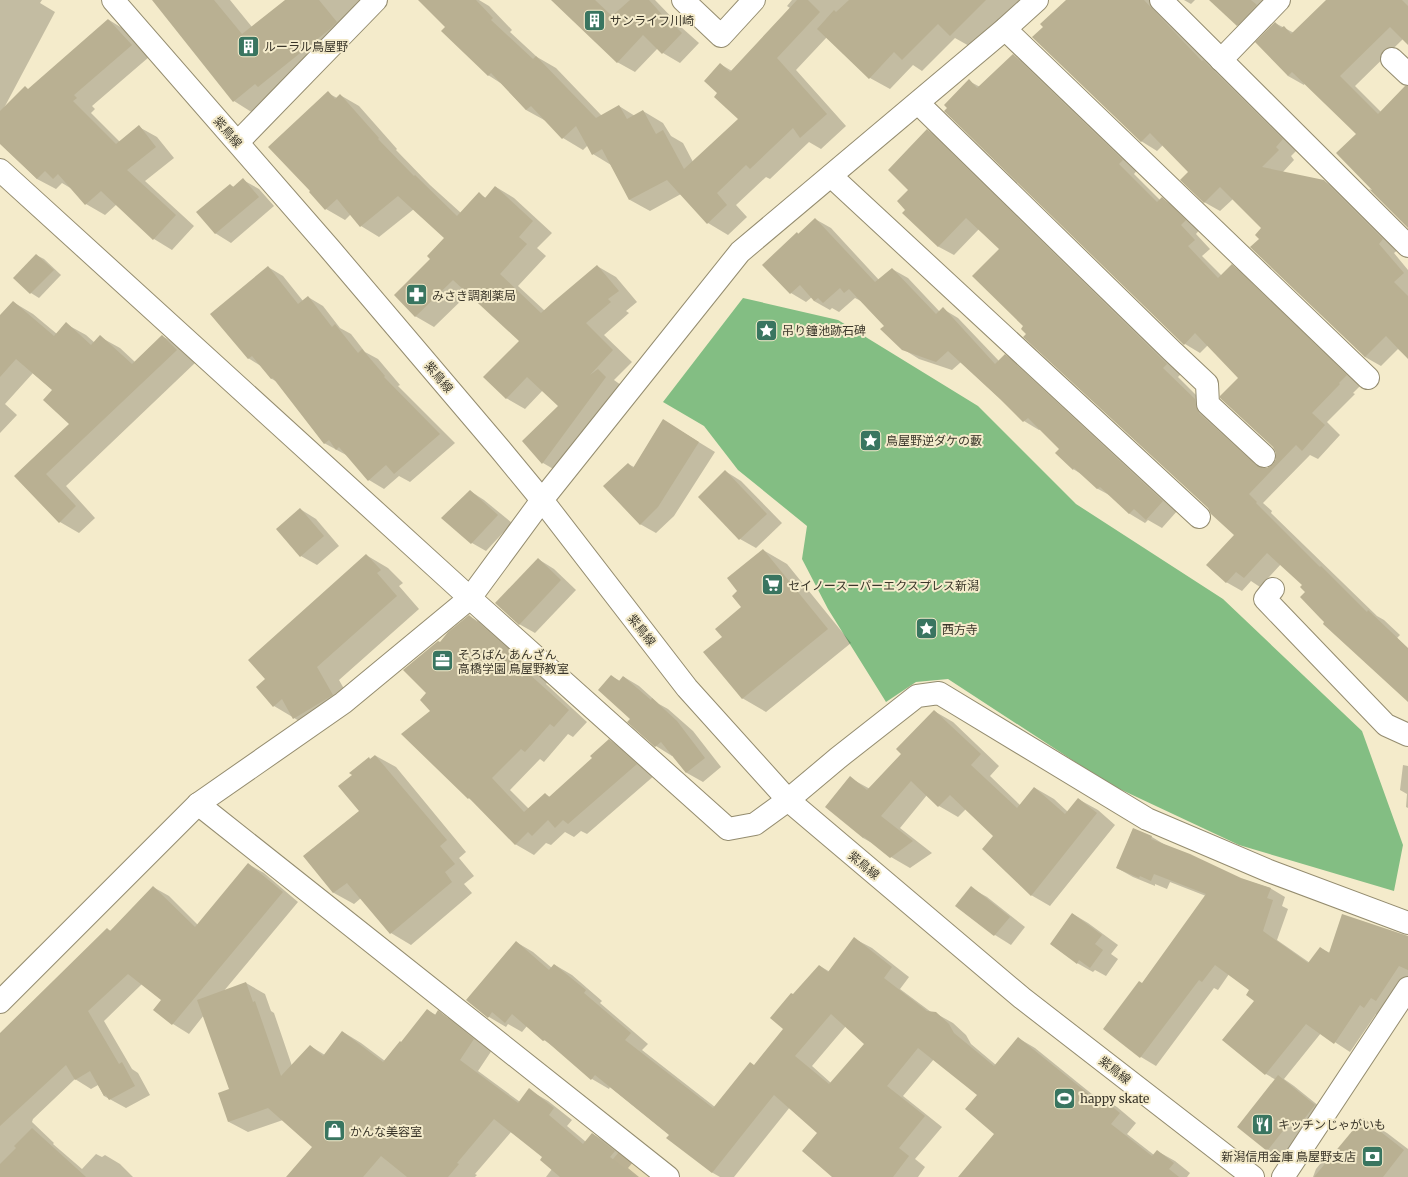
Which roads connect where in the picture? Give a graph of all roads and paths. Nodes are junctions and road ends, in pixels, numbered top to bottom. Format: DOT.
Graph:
graph roads {
  1 [pos="113,0"];
  2 [pos="376,0"];
  3 [pos="684,0"];
  4 [pos="754,0"];
  5 [pos="1037,0"];
  6 [pos="1161,0"];
  7 [pos="1278,0"];
  8 [pos="1005,29"];
  9 [pos="1392,59"];
  10 [pos="1221,60"];
  11 [pos="1408,74"];
  12 [pos="918,103"];
  13 [pos="238,142"];
  14 [pos="0,170"];
  15 [pos="831,176"];
  16 [pos="1408,246"];
  17 [pos="1368,378"];
  18 [pos="1264,456"];
  19 [pos="542,500"];
  20 [pos="1199,517"];
  21 [pos="1273,589"];
  22 [pos="470,598"];
  23 [pos="1408,735"];
  24 [pos="788,800"];
  25 [pos="198,804"];
  26 [pos="1408,923"];
  27 [pos="1408,988"];
  28 [pos="0,1002"];
  29 [pos="668,1177"];
  30 [pos="1253,1177"];
  31 [pos="1283,1177"];
  1 -- 13 [label="street, 紫鳥線"];
  2 -- 13 [label="street"];
  3 -- 4 [label="street"];
  5 -- 8 [label="street"];
  6 -- 10 [label="street"];
  7 -- 10 [label="street"];
  8 -- 12 [label="street"];
  8 -- 17 [label="street"];
  9 -- 11 [label="street"];
  10 -- 16 [label="street"];
  12 -- 15 [label="street"];
  12 -- 18 [label="street"];
  13 -- 19 [label="street, 紫鳥線"];
  14 -- 22 [label="street"];
  15 -- 19 [label="street"];
  15 -- 20 [label="street"];
  19 -- 22 [label="street"];
  19 -- 24 [label="street, 紫鳥線"];
  21 -- 23 [label="street"];
  22 -- 24 [label="street"];
  22 -- 25 [label="street"];
  24 -- 26 [label="street"];
  24 -- 30 [label="street, 紫鳥線"];
  25 -- 28 [label="street"];
  25 -- 29 [label="street"];
  27 -- 31 [label="street"];
}
